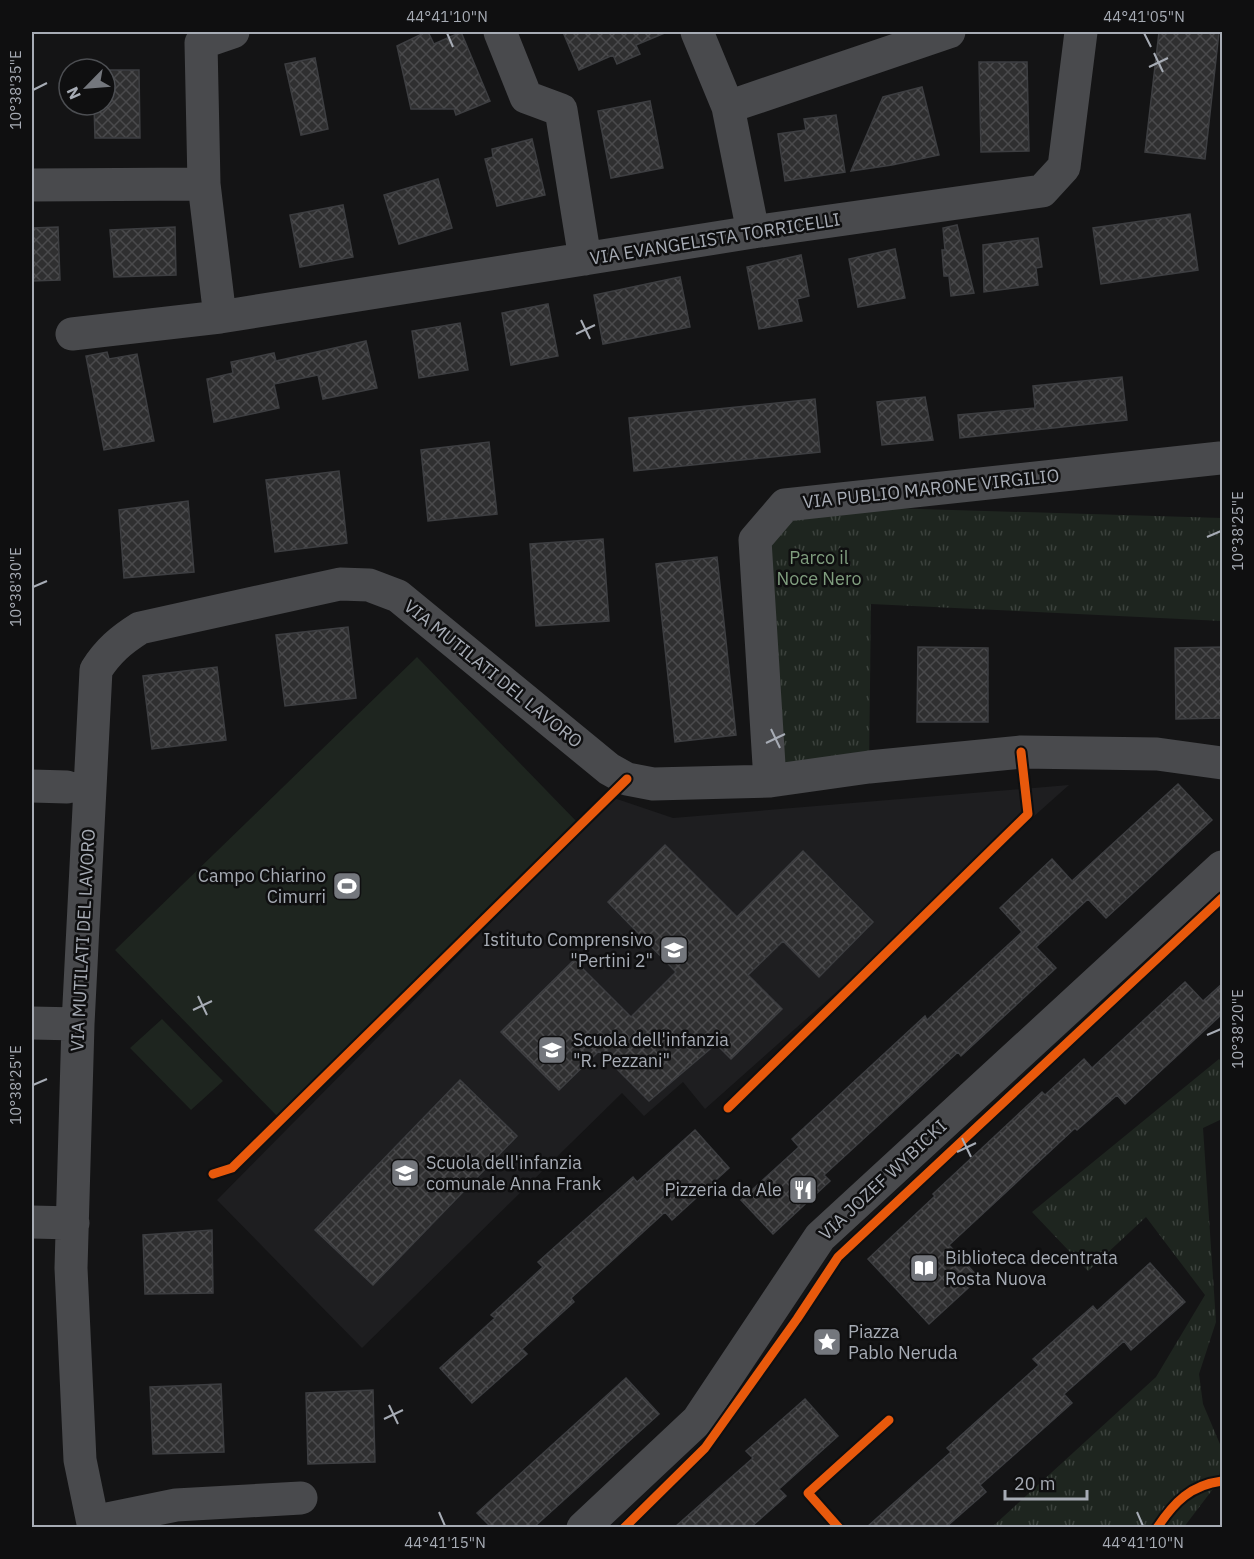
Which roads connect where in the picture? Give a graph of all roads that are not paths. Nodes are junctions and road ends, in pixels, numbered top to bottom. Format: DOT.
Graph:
graph roads {
  1 [pos="233,32"];
  2 [pos="500,32"];
  3 [pos="696,32"];
  4 [pos="949,32"];
  5 [pos="1081,32"];
  6 [pos="197,35"];
  7 [pos="728,107"];
  8 [pos="204,184"];
  9 [pos="32,185"];
  10 [pos="753,232"];
  11 [pos="585,259"];
  12 [pos="220,317"];
  13 [pos="72,334"];
  14 [pos="1220,458"];
  15 [pos="1222,763"];
  16 [pos="770,781"];
  17 [pos="32,786"];
  18 [pos="68,787"];
  19 [pos="1222,867"];
  20 [pos="32,1023"];
  21 [pos="78,1024"];
  22 [pos="32,1222"];
  23 [pos="73,1223"];
  24 [pos="302,1498"];
  25 [pos="93,1525"];
  26 [pos="584,1527"];
  1 -- 6 [label="street"];
  2 -- 11 [label="street"];
  3 -- 7 [label="street"];
  4 -- 7 [label="street"];
  5 -- 10 [label="street, VIA EVANGELISTA TORRICELLI"];
  6 -- 8 [label="street"];
  7 -- 10 [label="street"];
  8 -- 9 [label="street"];
  8 -- 12 [label="street"];
  10 -- 11 [label="street, VIA EVANGELISTA TORRICELLI"];
  11 -- 12 [label="street, VIA EVANGELISTA TORRICELLI"];
  12 -- 13 [label="street, VIA EVANGELISTA TORRICELLI"];
  14 -- 16 [label="street, VIA PUBLIO MARONE VIRGILIO"];
  15 -- 16 [label="street, VIA MUTILATI DEL LAVORO"];
  16 -- 21 [label="street, VIA MUTILATI DEL LAVORO"];
  17 -- 18 [label="street"];
  19 -- 26 [label="street, VIA JOZEF WYBICKI"];
  20 -- 21 [label="street"];
  21 -- 23 [label="street, VIA MUTILATI DEL LAVORO"];
  22 -- 23 [label="street"];
  23 -- 25 [label="street, VIA MUTILATI DEL LAVORO"];
  24 -- 25 [label="street"];
}
